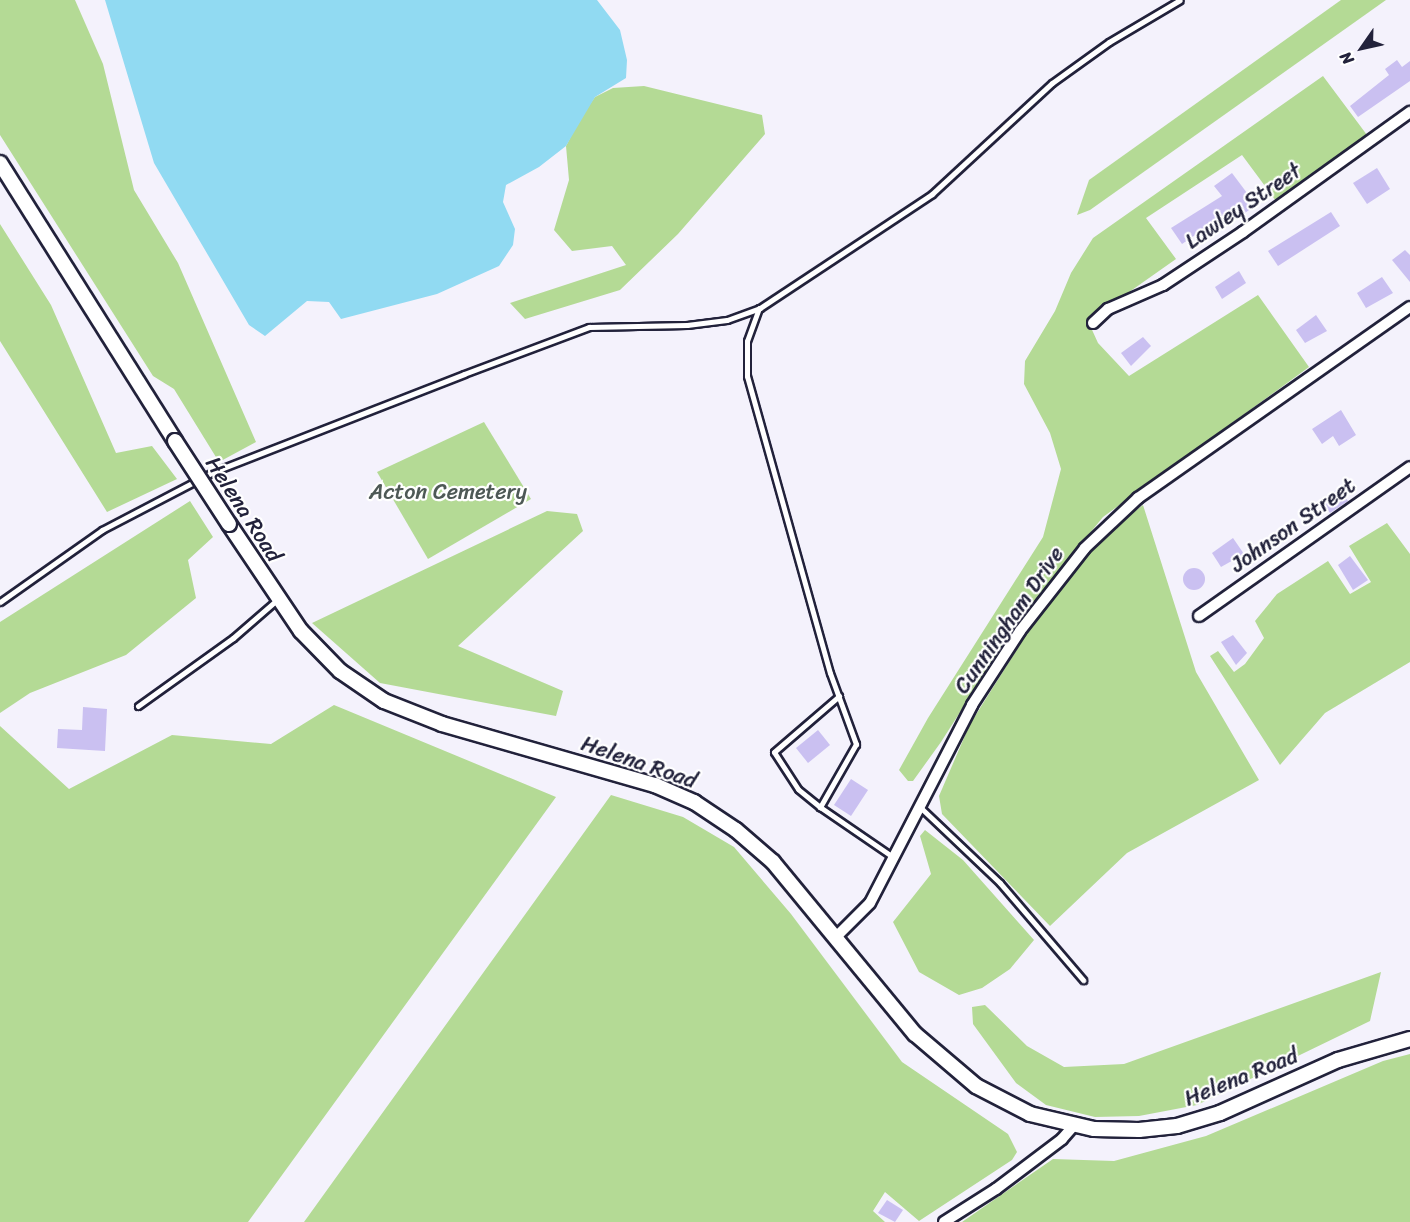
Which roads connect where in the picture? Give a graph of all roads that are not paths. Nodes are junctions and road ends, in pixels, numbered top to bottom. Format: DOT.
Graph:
graph roads {
  1 [pos="1180,0"];
  2 [pos="1410,112"];
  3 [pos="0,163"];
  4 [pos="1410,307"];
  5 [pos="759,308"];
  6 [pos="1093,323"];
  7 [pos="1410,467"];
  8 [pos="278,599"];
  9 [pos="0,602"];
  10 [pos="1199,616"];
  11 [pos="839,696"];
  12 [pos="138,706"];
  13 [pos="820,807"];
  14 [pos="921,808"];
  15 [pos="894,858"];
  16 [pos="835,938"];
  17 [pos="1083,980"];
  18 [pos="1410,1039"];
  19 [pos="1074,1125"];
  20 [pos="944,1222"];
  1 -- 5 [label="lane"];
  2 -- 6 [label="street, Lawley Street"];
  3 -- 8 [label="main road, Helena Road, bridge"];
  4 -- 14 [label="street, Cunningham Drive"];
  5 -- 9 [label="lane"];
  5 -- 11 [label="lane"];
  7 -- 10 [label="street, Johnson Street"];
  8 -- 12 [label="lane"];
  8 -- 16 [label="main road, Helena Road"];
  11 -- 13 [label="lane"];
  11 -- 13 [label="lane"];
  13 -- 15 [label="lane"];
  14 -- 15 [label="street, Cunningham Drive"];
  14 -- 17 [label="lane"];
  15 -- 16 [label="street, Cunningham Drive"];
  16 -- 19 [label="main road, Helena Road"];
  18 -- 19 [label="main road, Helena Road"];
  19 -- 20 [label="street"];
}
